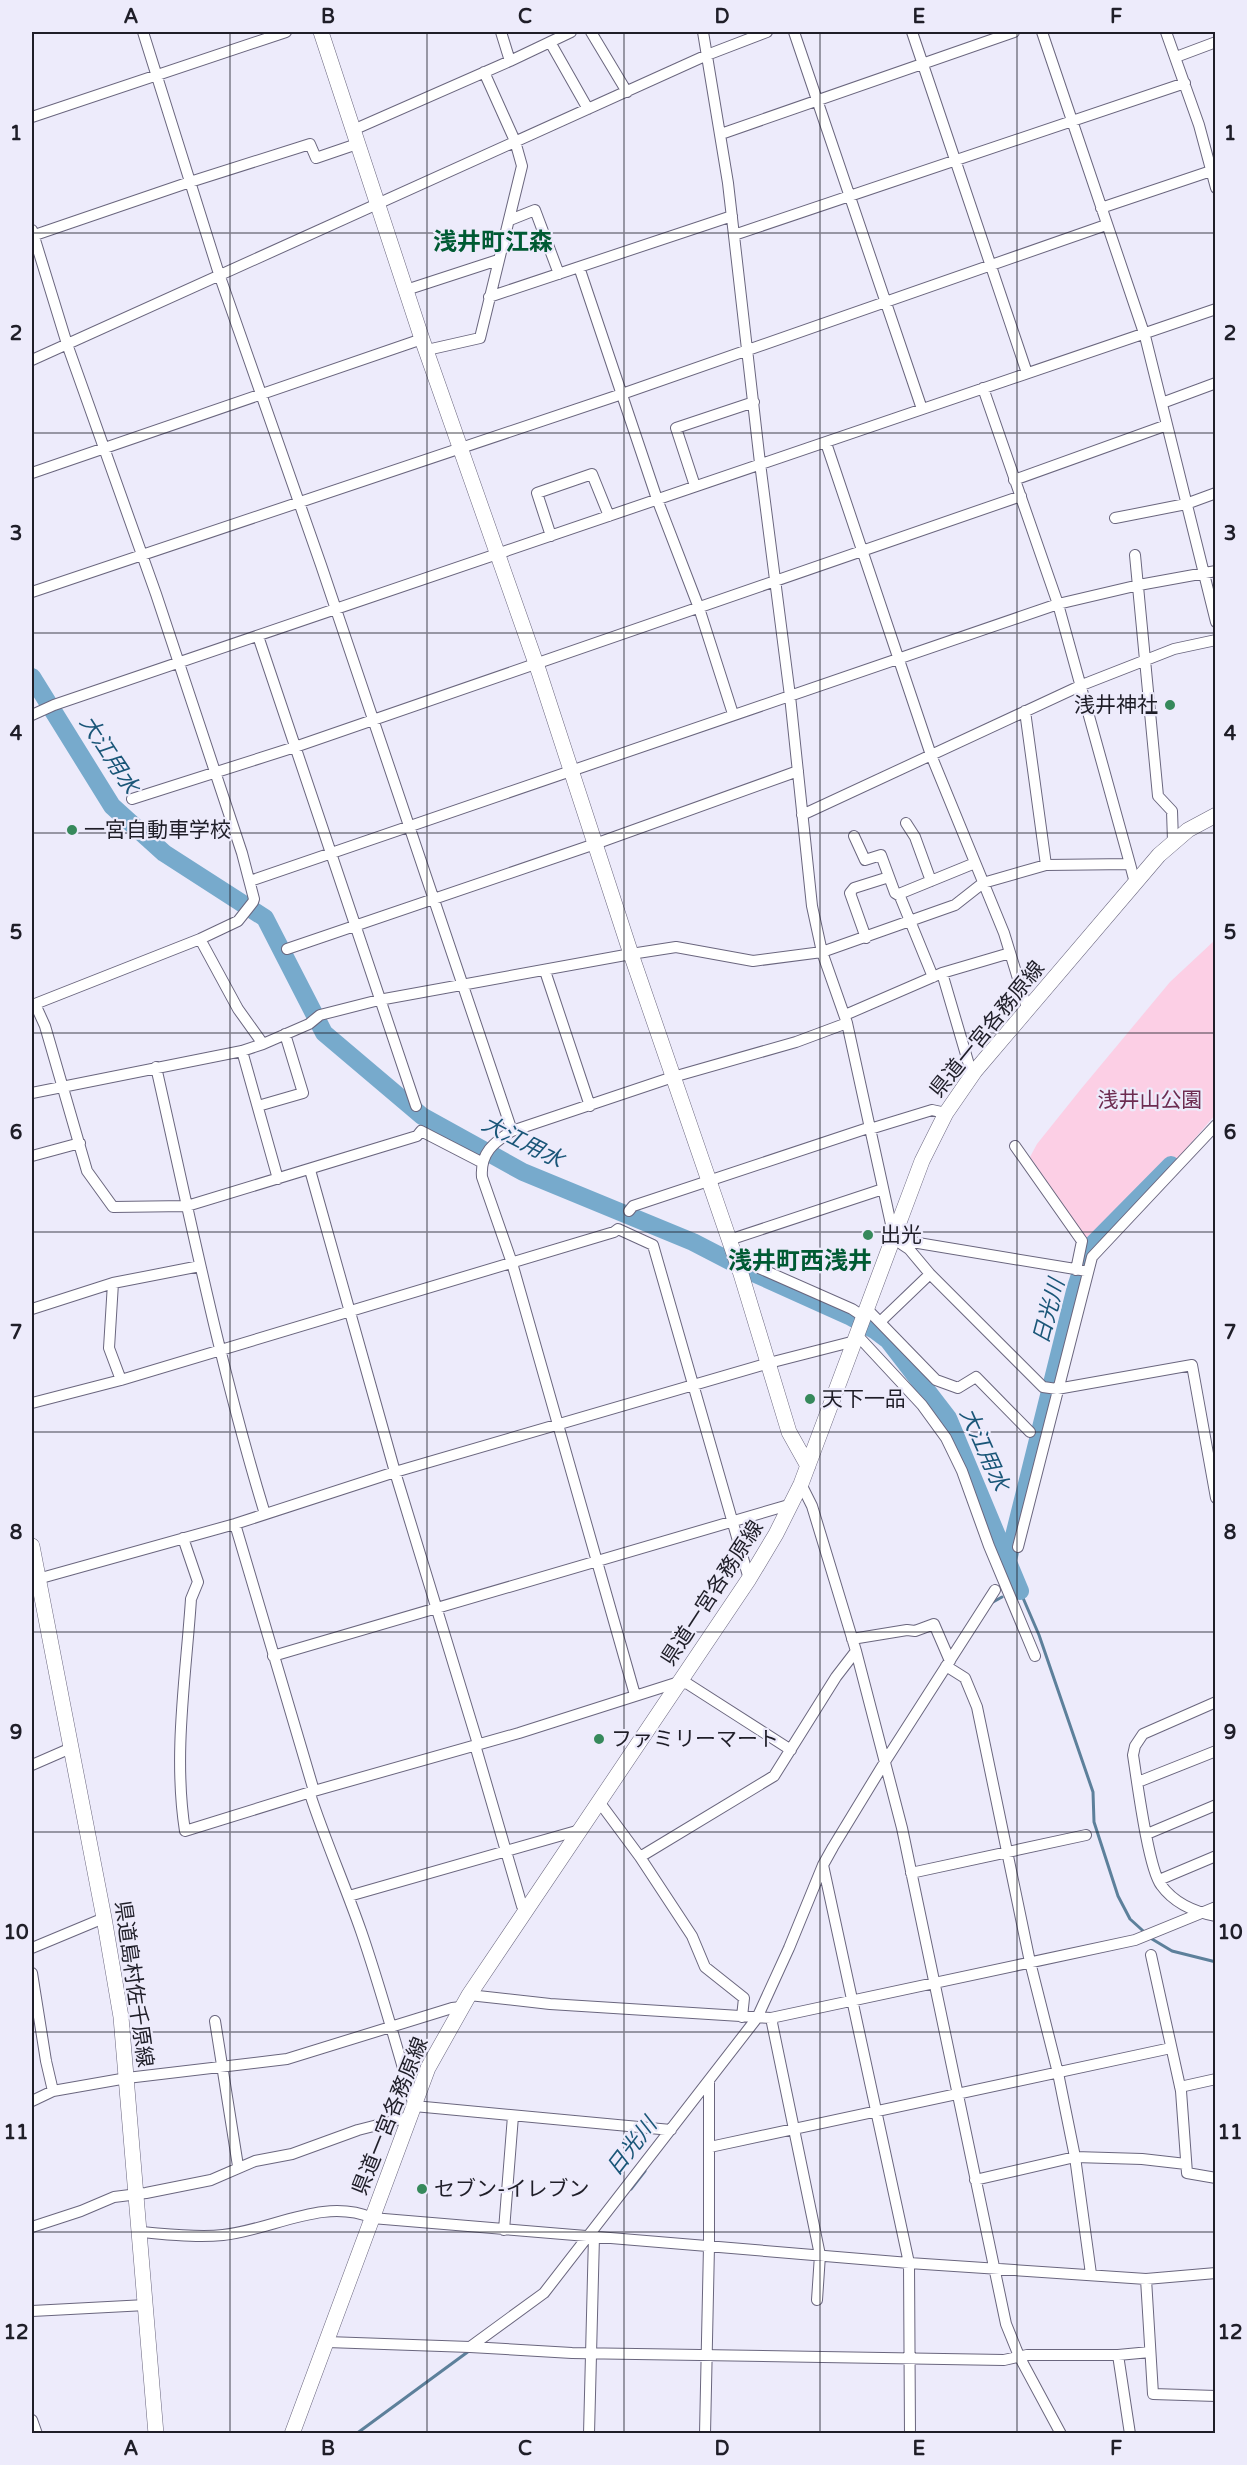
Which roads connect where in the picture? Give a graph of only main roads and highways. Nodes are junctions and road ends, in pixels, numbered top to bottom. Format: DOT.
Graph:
graph roads {
  1 [pos="321,32"];
  2 [pos="1215,815"];
  3 [pos="808,1466"];
  4 [pos="32,1546"];
  5 [pos="35,1580"];
  6 [pos="156,2433"];
  7 [pos="292,2433"];
  1 -- 3 [label="main road"];
  2 -- 3 [label="main road, 県道一宮各務原線"];
  3 -- 7 [label="main road, 県道一宮各務原線"];
  4 -- 5 [label="main road, 県道島村佐千原線"];
  5 -- 6 [label="main road, 県道島村佐千原線"];
}
